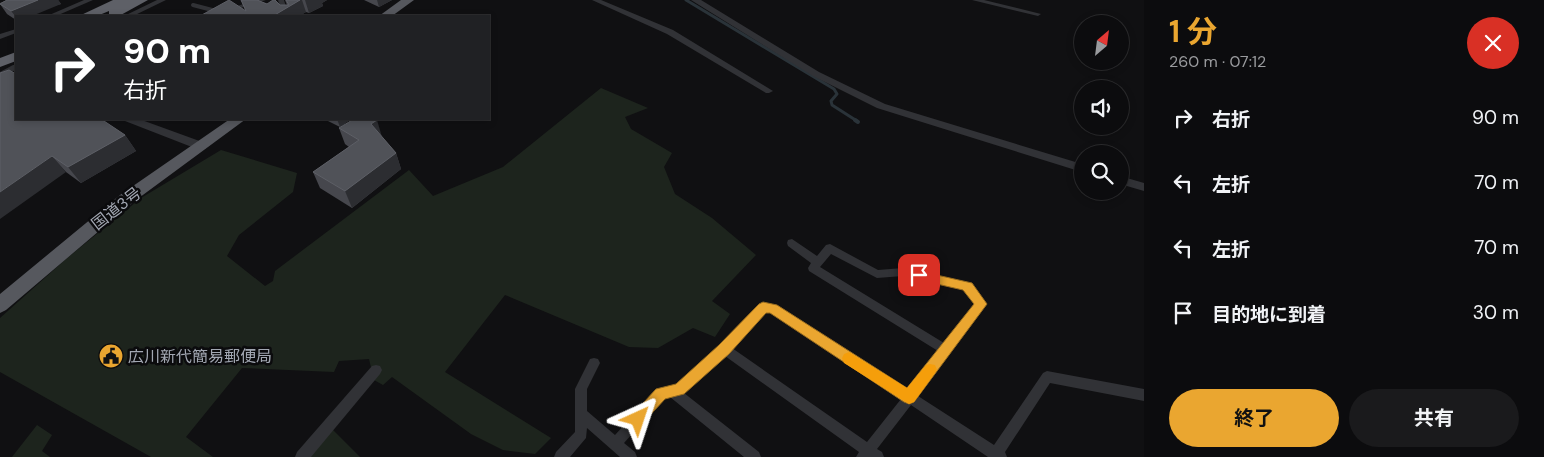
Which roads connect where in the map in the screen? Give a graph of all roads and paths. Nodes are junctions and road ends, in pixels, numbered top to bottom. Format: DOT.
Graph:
graph roads {
  1 [pos="90,0"];
  2 [pos="124,0"];
  3 [pos="142,0"];
  4 [pos="163,0"];
  5 [pos="263,0"];
  6 [pos="281,0"];
  7 [pos="408,0"];
  8 [pos="595,0"];
  9 [pos="695,0"];
  10 [pos="975,0"];
  11 [pos="193,5"];
  12 [pos="225,11"];
  13 [pos="1038,14"];
  14 [pos="53,15"];
  15 [pos="88,15"];
  16 [pos="107,15"];
  17 [pos="130,15"];
  18 [pos="214,15"];
  19 [pos="288,15"];
  20 [pos="386,15"];
  21 [pos="15,30"];
  22 [pos="0,37"];
  23 [pos="15,44"];
  24 [pos="0,51"];
  25 [pos="15,55"];
  26 [pos="0,62"];
  27 [pos="15,68"];
  28 [pos="0,76"];
  29 [pos="15,81"];
  30 [pos="769,91"];
  31 [pos="132,120"];
  32 [pos="238,120"];
  33 [pos="201,146"];
  34 [pos="1074,166"];
  35 [pos="1129,183"];
  36 [pos="1144,187"];
  37 [pos="792,243"];
  38 [pos="818,262"];
  39 [pos="0,304"];
  40 [pos="724,350"];
  41 [pos="946,350"];
  42 [pos="594,363"];
  43 [pos="376,370"];
  44 [pos="672,391"];
  45 [pos="1144,395"];
  46 [pos="909,397"];
  47 [pos="582,415"];
  48 [pos="615,444"];
  49 [pos="869,455"];
  50 [pos="998,456"];
  51 [pos="302,457"];
  52 [pos="561,457"];
  53 [pos="630,457"];
  54 [pos="754,457"];
  1 -- 14 [label="street"];
  2 -- 15 [label="highway"];
  3 -- 16 [label="highway"];
  4 -- 17 [label="street"];
  5 -- 12 [label="street"];
  6 -- 19 [label="street"];
  7 -- 20 [label="highway"];
  8 -- 30 [label="street"];
  9 -- 34 [label="street"];
  10 -- 13 [label="street"];
  11 -- 12 [label="lane"];
  12 -- 18 [label="lane"];
  21 -- 22 [label="street"];
  23 -- 24 [label="highway"];
  25 -- 26 [label="highway"];
  27 -- 28 [label="street"];
  28 -- 29 [label="street"];
  31 -- 33 [label="street"];
  32 -- 33 [label="highway, 国道3号"];
  33 -- 39 [label="highway, 国道3号"];
  35 -- 36 [label="street"];
  37 -- 38 [label="street"];
  38 -- 41 [label="street"];
  38 -- 41 [label="street"];
  40 -- 44 [label="street"];
  40 -- 46 [label="street"];
  40 -- 49 [label="street"];
  41 -- 46 [label="street"];
  42 -- 47 [label="street"];
  43 -- 51 [label="street"];
  44 -- 48 [label="street"];
  44 -- 54 [label="street"];
  45 -- 50 [label="street"];
  46 -- 49 [label="street"];
  46 -- 50 [label="street"];
  47 -- 48 [label="street"];
  47 -- 52 [label="street"];
  48 -- 53 [label="street"];
}
